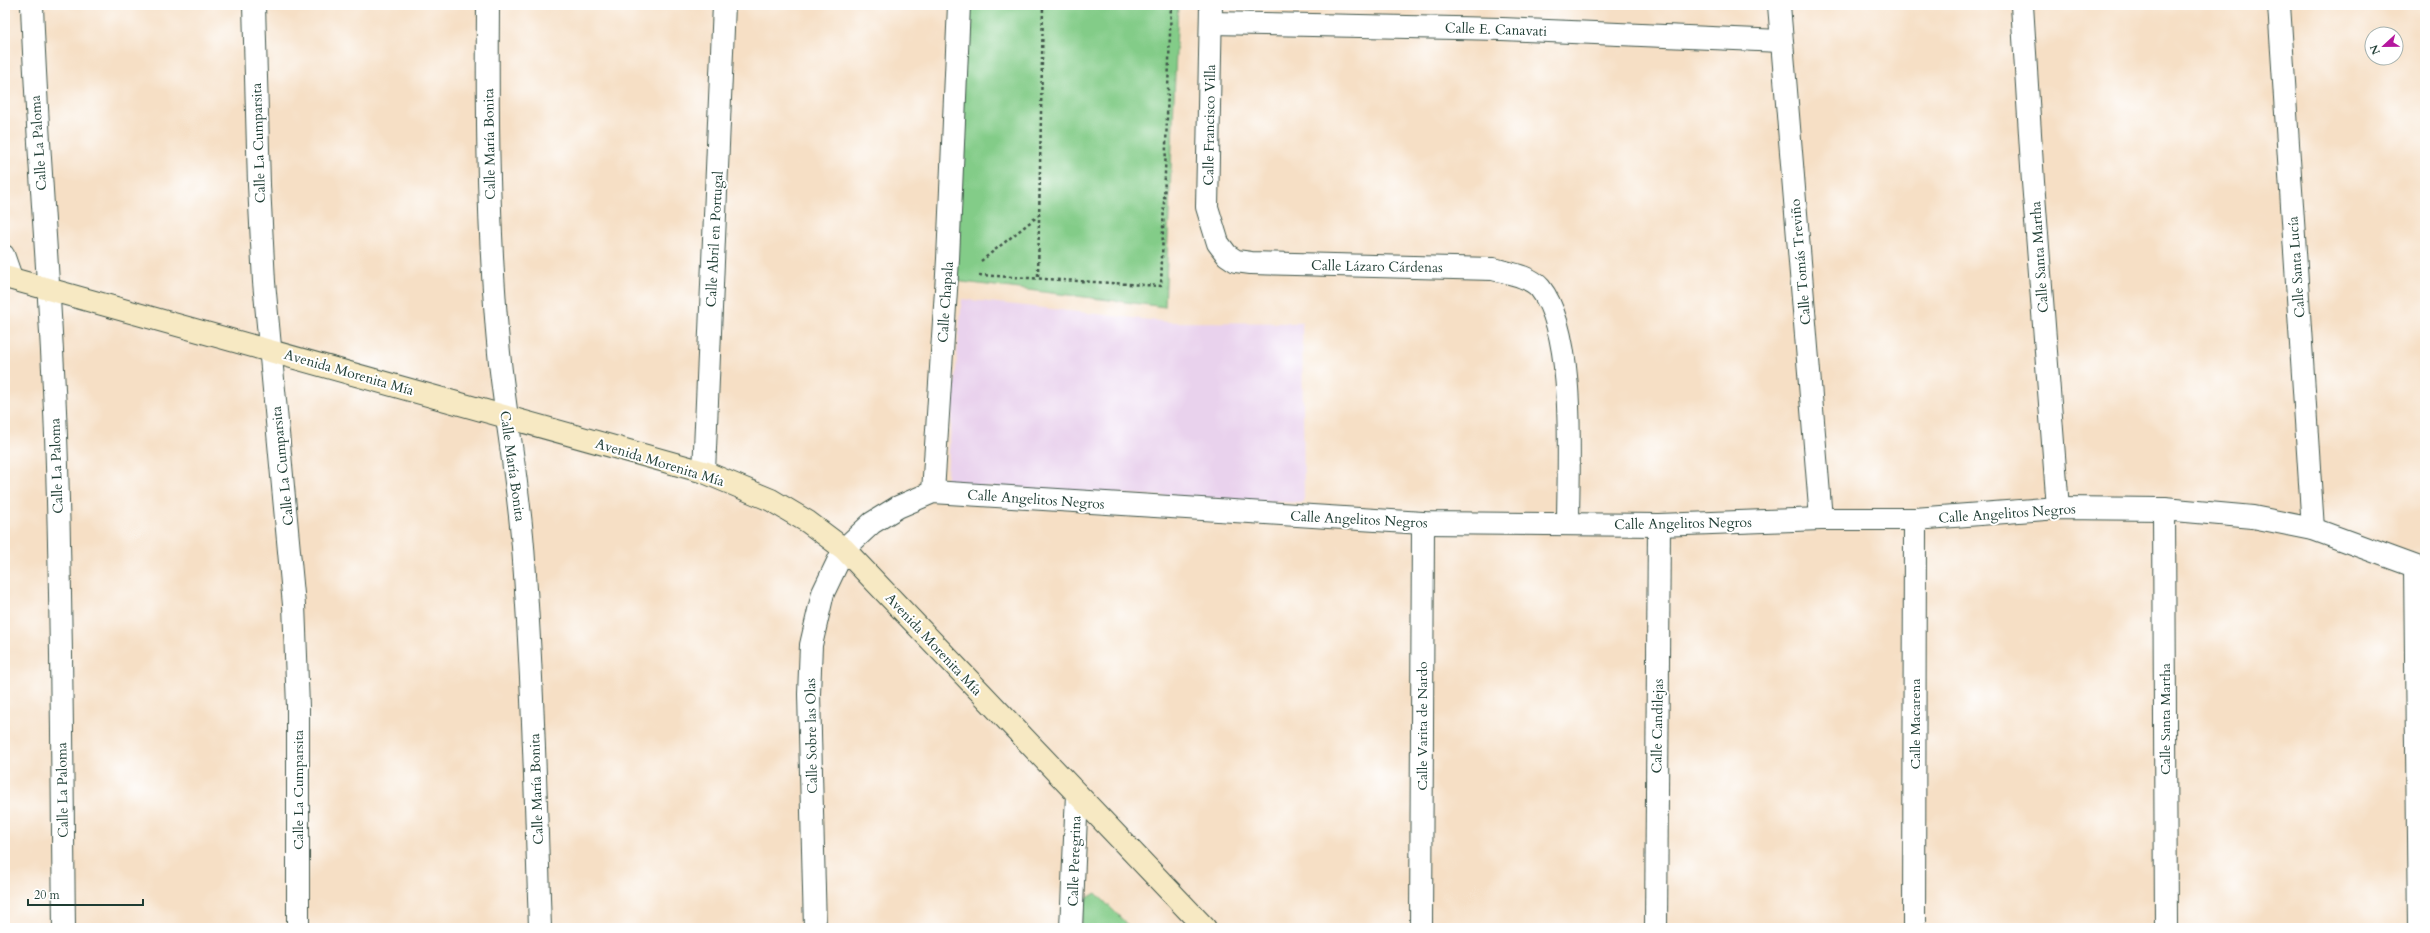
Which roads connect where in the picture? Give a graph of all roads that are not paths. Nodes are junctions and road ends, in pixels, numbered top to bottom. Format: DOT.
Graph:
graph roads {
  1 [pos="32,5"];
  2 [pos="254,5"];
  3 [pos="488,5"];
  4 [pos="724,5"];
  5 [pos="959,5"];
  6 [pos="1779,5"];
  7 [pos="2022,5"];
  8 [pos="2279,5"];
  9 [pos="1211,14"];
  10 [pos="1782,41"];
  11 [pos="1218,243"];
  12 [pos="5,254"];
  13 [pos="10,279"];
  14 [pos="49,290"];
  15 [pos="270,350"];
  16 [pos="505,416"];
  17 [pos="704,472"];
  18 [pos="933,492"];
  19 [pos="2058,508"];
  20 [pos="2164,509"];
  21 [pos="1821,519"];
  22 [pos="1916,519"];
  23 [pos="1423,523"];
  24 [pos="1568,524"];
  25 [pos="1659,525"];
  26 [pos="2313,529"];
  27 [pos="844,549"];
  28 [pos="2420,569"];
  29 [pos="1077,794"];
  30 [pos="64,928"];
  31 [pos="298,928"];
  32 [pos="540,928"];
  33 [pos="815,928"];
  34 [pos="1071,928"];
  35 [pos="1205,928"];
  36 [pos="1421,928"];
  37 [pos="1656,928"];
  38 [pos="1914,928"];
  39 [pos="2166,928"];
  40 [pos="2419,928"];
  1 -- 14 [label="street, Calle La Paloma"];
  2 -- 15 [label="street, Calle La Cumparsita"];
  3 -- 16 [label="street, Calle María Bonita"];
  4 -- 17 [label="street, Calle Abril en Portugal"];
  5 -- 18 [label="street, Calle Chapala"];
  6 -- 10 [label="street, Calle Tomás Treviño"];
  7 -- 19 [label="street, Calle Santa Martha"];
  8 -- 26 [label="street, Calle Santa Lucía"];
  9 -- 10 [label="street, Calle E. Canavati"];
  9 -- 11 [label="street, Calle Francisco Villa"];
  10 -- 21 [label="street, Calle Tomás Treviño"];
  11 -- 24 [label="street, Calle Lázaro Cárdenas"];
  12 -- 13 [label="lane"];
  13 -- 14 [label="street, Avenida Morenita Mía"];
  14 -- 15 [label="street, Avenida Morenita Mía"];
  14 -- 30 [label="street, Calle La Paloma"];
  15 -- 16 [label="street, Avenida Morenita Mía"];
  15 -- 31 [label="street, Calle La Cumparsita"];
  16 -- 17 [label="street, Avenida Morenita Mía"];
  16 -- 32 [label="street, Calle María Bonita"];
  17 -- 27 [label="street, Avenida Morenita Mía"];
  18 -- 23 [label="street, Calle Angelitos Negros"];
  18 -- 27 [label="street"];
  19 -- 20 [label="street, Calle Angelitos Negros"];
  19 -- 22 [label="street, Calle Angelitos Negros"];
  20 -- 26 [label="street, Calle Angelitos Negros"];
  20 -- 39 [label="street, Calle Santa Martha"];
  21 -- 22 [label="street, Calle Angelitos Negros"];
  21 -- 25 [label="street, Calle Angelitos Negros"];
  22 -- 38 [label="street, Calle Macarena"];
  23 -- 24 [label="street, Calle Angelitos Negros"];
  23 -- 36 [label="street, Calle Varita de Nardo"];
  24 -- 25 [label="street, Calle Angelitos Negros"];
  25 -- 37 [label="street, Calle Candilejas"];
  26 -- 28 [label="street, Calle Angelitos Negros"];
  27 -- 29 [label="street, Avenida Morenita Mía"];
  27 -- 33 [label="street, Calle Sobre las Olas"];
  28 -- 40 [label="street"];
  29 -- 34 [label="street, Calle Peregrina"];
  29 -- 35 [label="street, Avenida Morenita Mía"];
}
